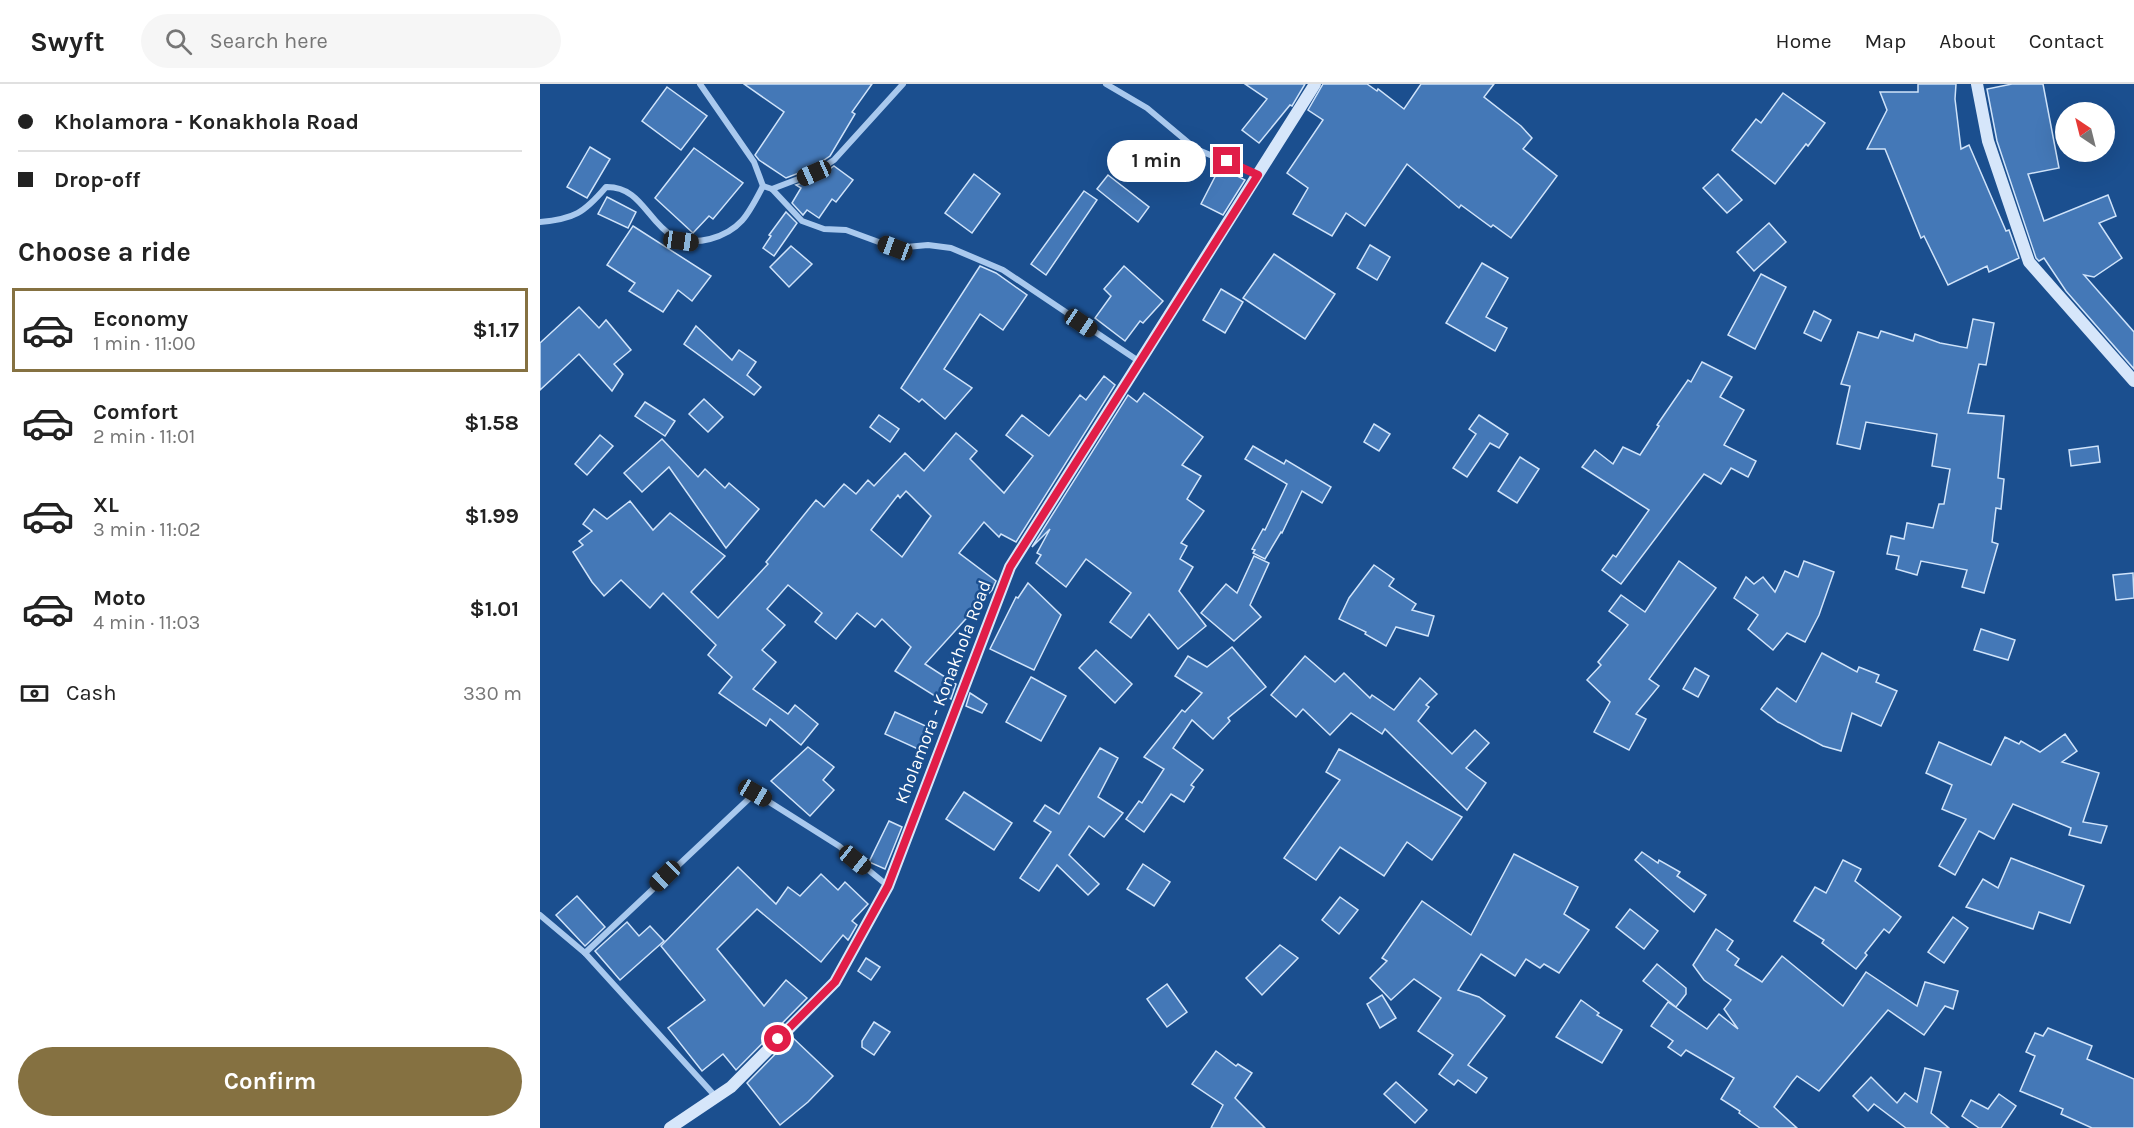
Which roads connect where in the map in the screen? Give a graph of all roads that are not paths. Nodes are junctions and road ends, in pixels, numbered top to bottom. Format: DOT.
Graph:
graph roads {
  1 [pos="700,84"];
  2 [pos="903,84"];
  3 [pos="1106,84"];
  4 [pos="1315,84"];
  5 [pos="1977,84"];
  6 [pos="1258,175"];
  7 [pos="763,186"];
  8 [pos="772,189"];
  9 [pos="540,222"];
  10 [pos="1140,362"];
  11 [pos="2134,381"];
  12 [pos="888,886"];
  13 [pos="540,915"];
  14 [pos="585,953"];
  15 [pos="716,1097"];
  16 [pos="670,1128"];
  1 -- 7 [label="street"];
  2 -- 8 [label="street"];
  3 -- 6 [label="street"];
  4 -- 6 [label="main road, Kholamora - Konakhola Road"];
  5 -- 11 [label="main road"];
  6 -- 10 [label="main road, Kholamora - Konakhola Road"];
  7 -- 8 [label="street"];
  7 -- 9 [label="street"];
  8 -- 10 [label="street"];
  10 -- 12 [label="main road, Kholamora - Konakhola Road"];
  12 -- 14 [label="street"];
  12 -- 15 [label="main road, Kholamora - Konakhola Road"];
  13 -- 14 [label="street"];
  14 -- 15 [label="street"];
  15 -- 16 [label="main road, Kholamora - Konakhola Road"];
}
